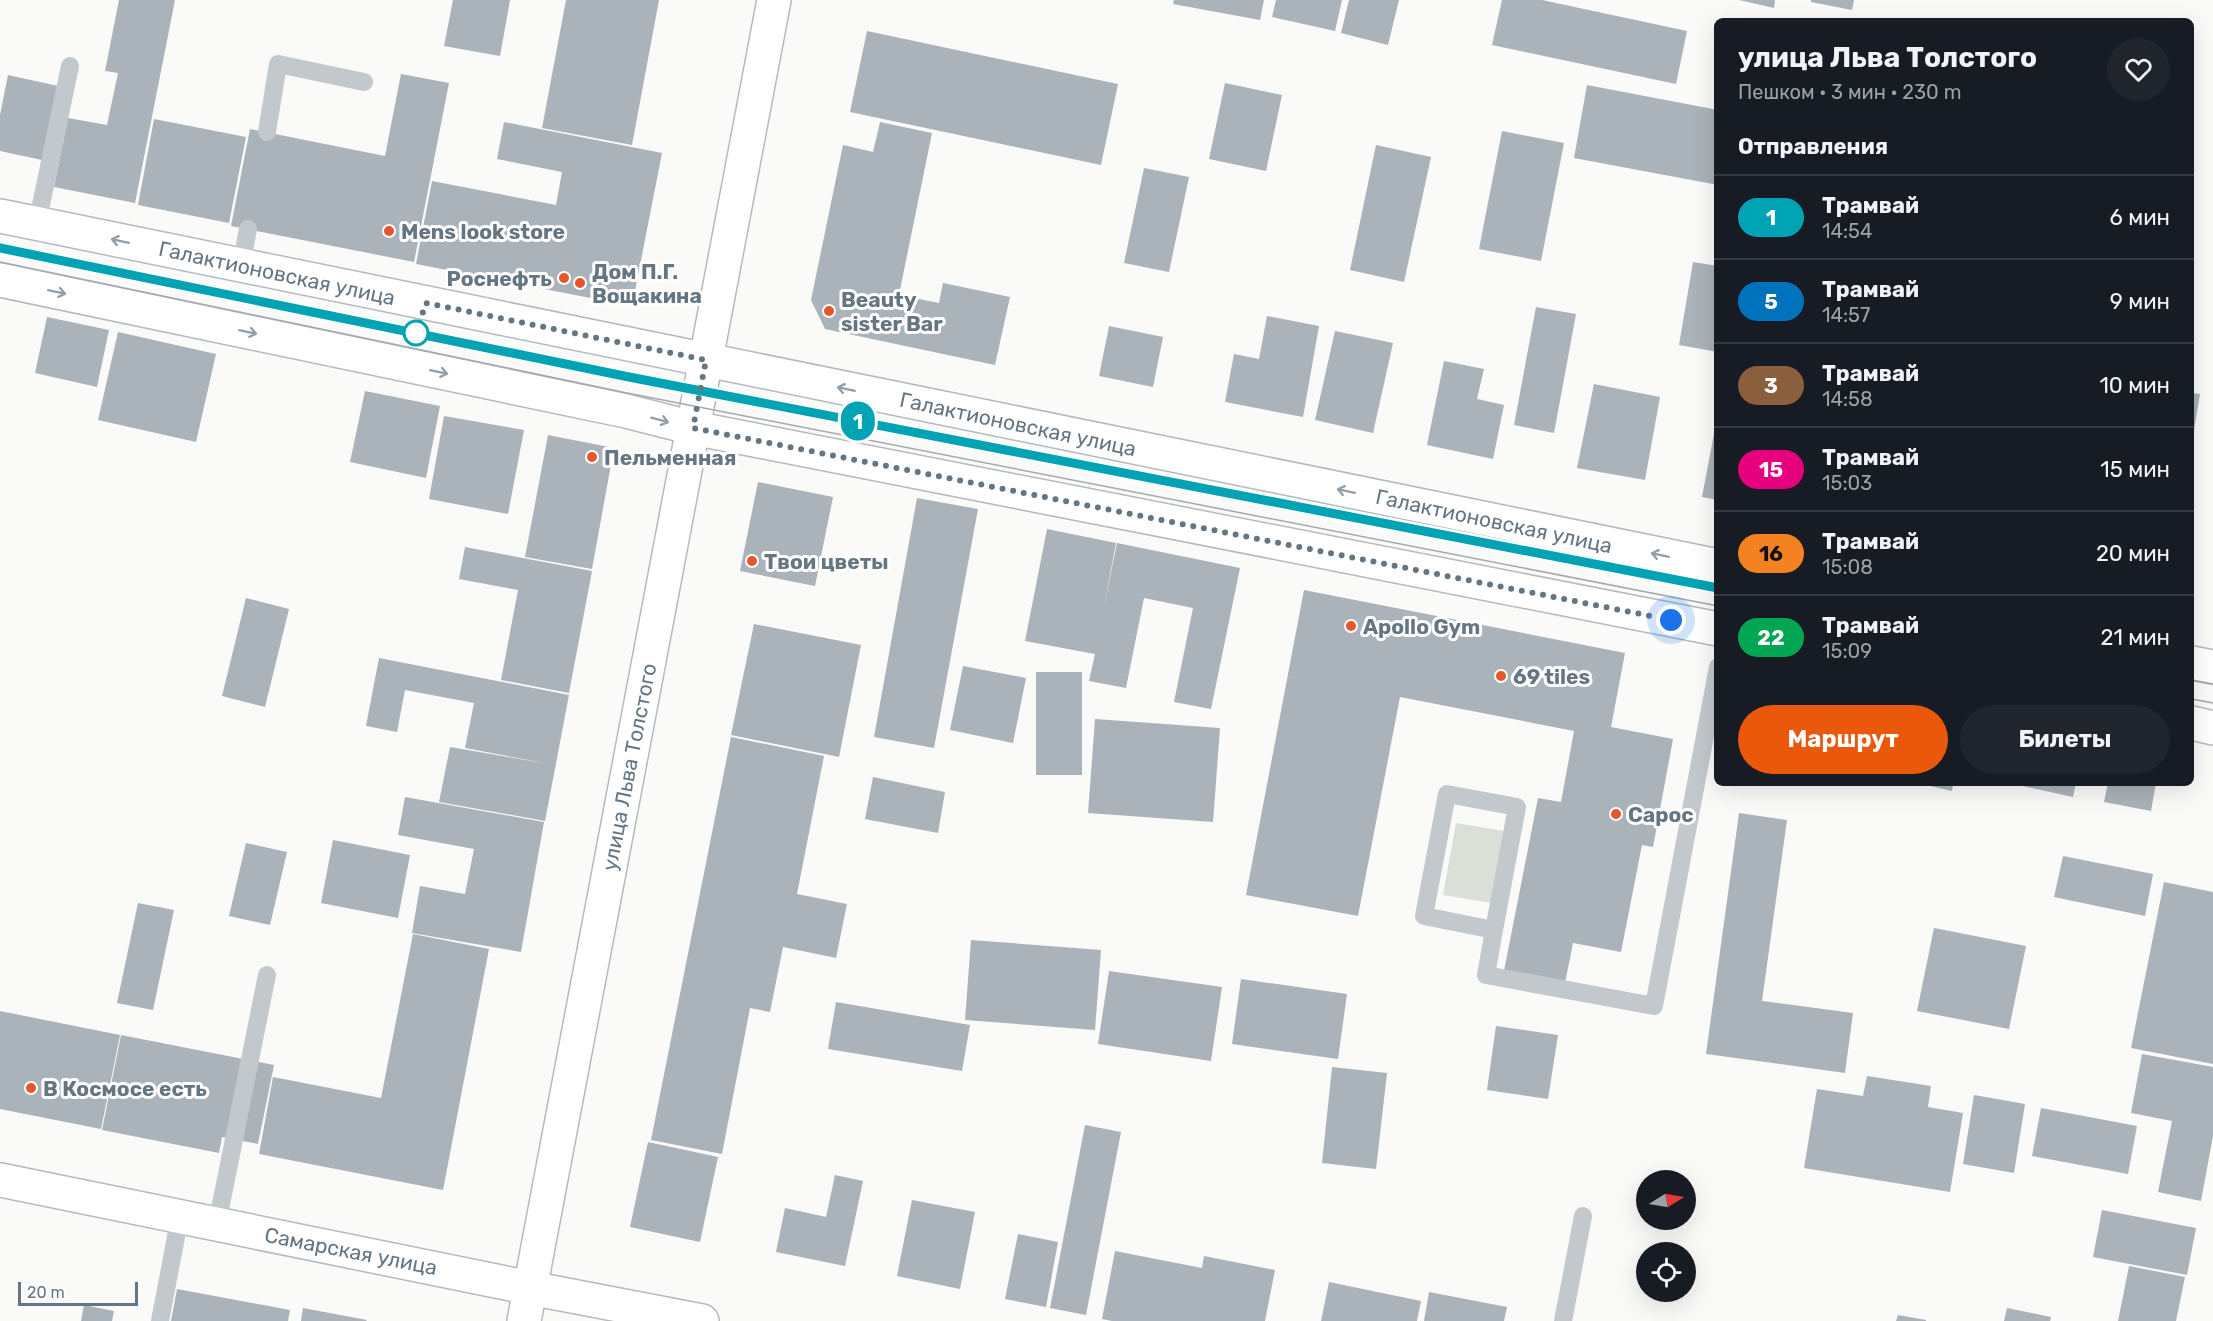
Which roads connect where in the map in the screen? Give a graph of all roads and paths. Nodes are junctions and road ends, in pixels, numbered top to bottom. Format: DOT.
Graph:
graph roads {
  1 [pos="774,0"];
  2 [pos="70,66"];
  3 [pos="364,82"];
  4 [pos="267,132"];
  5 [pos="0,216"];
  6 [pos="37,224"];
  7 [pos="248,229"];
  8 [pos="241,266"];
  9 [pos="0,280"];
  10 [pos="706,360"];
  11 [pos="693,428"];
  12 [pos="1714,565"];
  13 [pos="1714,628"];
  14 [pos="2194,663"];
  15 [pos="2213,667"];
  16 [pos="1714,688"];
  17 [pos="2194,723"];
  18 [pos="2213,728"];
  19 [pos="1494,930"];
  20 [pos="267,975"];
  21 [pos="0,1180"];
  22 [pos="180,1216"];
  23 [pos="1583,1216"];
  24 [pos="217,1224"];
  25 [pos="530,1288"];
  26 [pos="160,1321"];
  27 [pos="524,1321"];
  28 [pos="702,1321"];
  29 [pos="1563,1321"];
  1 -- 10 [label="main road, улица Льва Толстого"];
  2 -- 6 [label="lane"];
  3 -- 4 [label="lane"];
  5 -- 6 [label="main road, Галактионовская улица"];
  8 -- 6 [label="main road, Галактионовская улица, one-way"];
  7 -- 8 [label="lane"];
  8 -- 10 [label="main road, Галактионовская улица"];
  9 -- 11 [label="main road, one-way"];
  10 -- 11 [label="main road, улица Льва Толстого"];
  12 -- 10 [label="main road, Галактионовская улица, one-way"];
  11 -- 13 [label="main road"];
  11 -- 25 [label="main road, улица Льва Толстого"];
  14 -- 15 [label="main road"];
  16 -- 19 [label="lane"];
  17 -- 18 [label="main road"];
  19 -- 19 [label="lane"];
  20 -- 24 [label="lane"];
  21 -- 22 [label="main road, Самарская улица"];
  22 -- 24 [label="main road, Самарская улица"];
  22 -- 26 [label="lane"];
  23 -- 29 [label="lane"];
  24 -- 25 [label="main road, Самарская улица"];
  25 -- 27 [label="main road, улица Льва Толстого"];
  25 -- 28 [label="main road, Самарская улица"];
}
